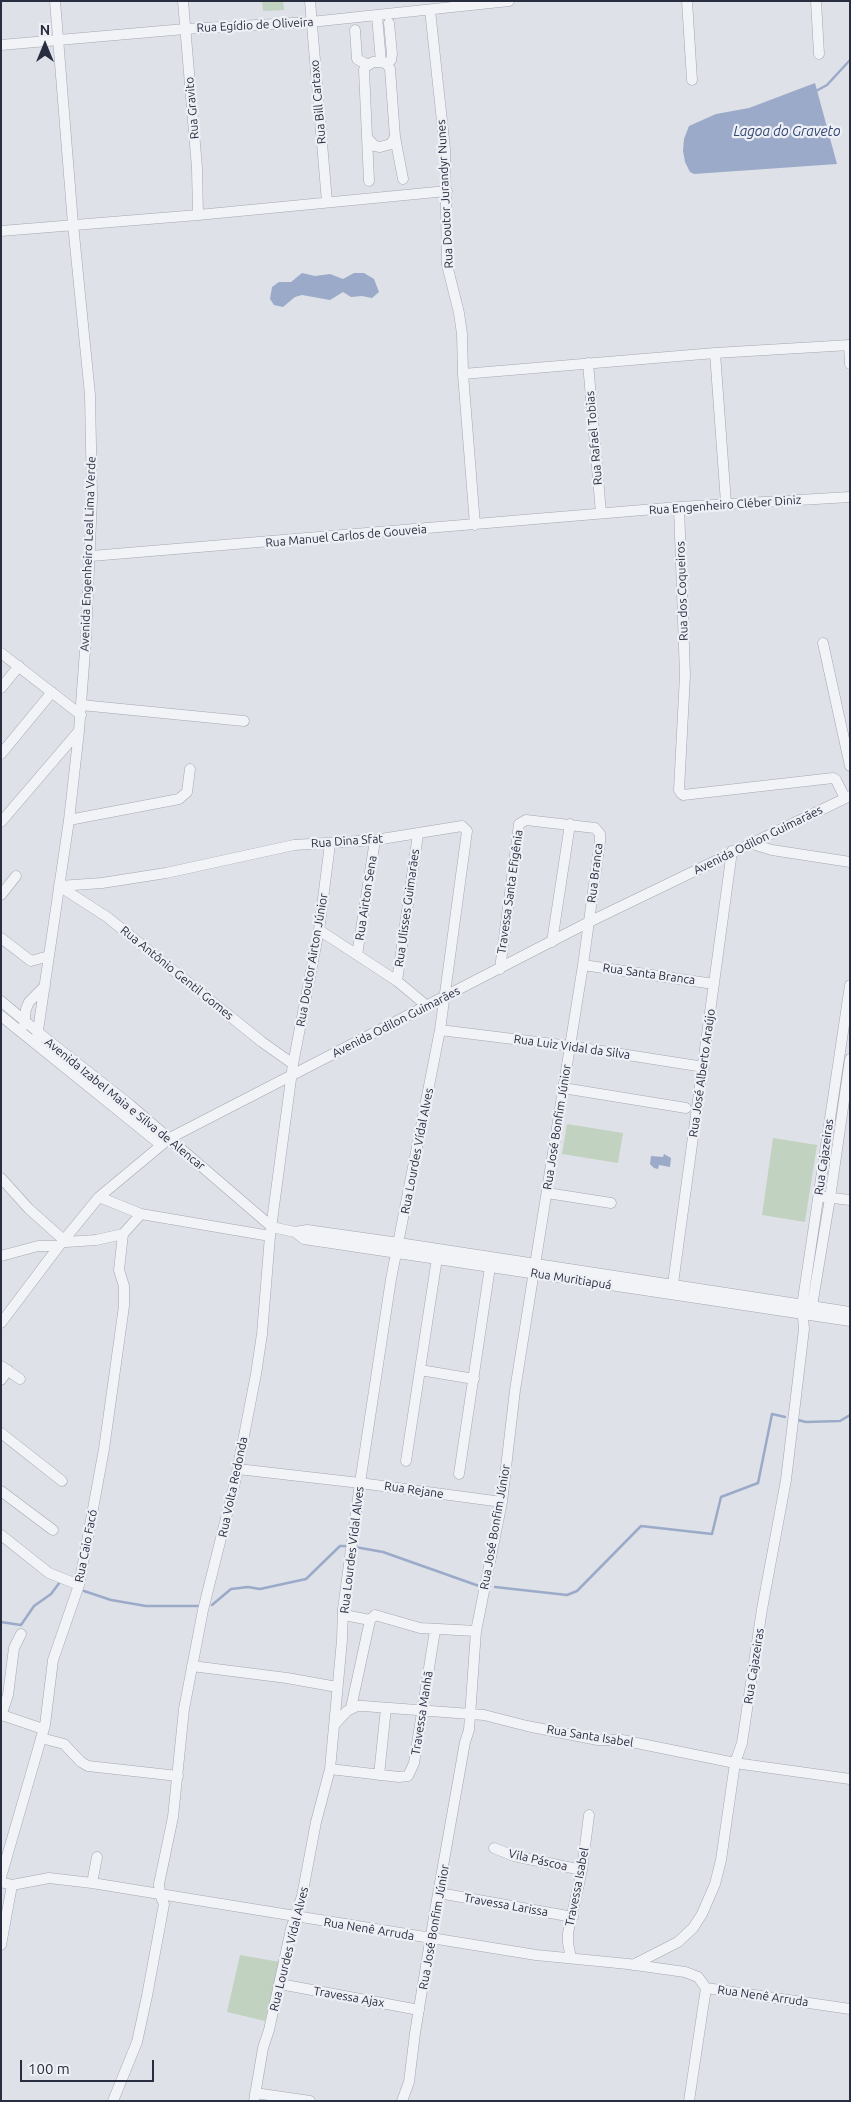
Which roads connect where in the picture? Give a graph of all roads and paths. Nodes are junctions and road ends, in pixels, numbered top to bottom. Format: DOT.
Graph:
graph roads {
  1 [pos="55,1"];
  2 [pos="183,1"];
  3 [pos="310,1"];
  4 [pos="509,1"];
  5 [pos="687,1"];
  6 [pos="816,1"];
  7 [pos="434,7"];
  8 [pos="378,16"];
  9 [pos="311,22"];
  10 [pos="389,23"];
  11 [pos="185,29"];
  12 [pos="355,30"];
  13 [pos="59,40"];
  14 [pos="1,45"];
  15 [pos="818,54"];
  16 [pos="384,63"];
  17 [pos="368,65"];
  18 [pos="692,80"];
  19 [pos="395,137"];
  20 [pos="368,139"];
  21 [pos="402,178"];
  22 [pos="368,182"];
  23 [pos="447,191"];
  24 [pos="327,202"];
  25 [pos="198,215"];
  26 [pos="73,224"];
  27 [pos="1,231"];
  28 [pos="849,345"];
  29 [pos="714,353"];
  30 [pos="588,363"];
  31 [pos="850,364"];
  32 [pos="463,374"];
  33 [pos="850,497"];
  34 [pos="726,504"];
  35 [pos="679,507"];
  36 [pos="600,514"];
  37 [pos="475,525"];
  38 [pos="90,556"];
  39 [pos="824,643"];
  40 [pos="1,653"];
  41 [pos="19,666"];
  42 [pos="1,688"];
  43 [pos="52,692"];
  44 [pos="81,710"];
  45 [pos="244,721"];
  46 [pos="79,732"];
  47 [pos="1,754"];
  48 [pos="850,766"];
  49 [pos="190,769"];
  50 [pos="847,797"];
  51 [pos="70,820"];
  52 [pos="1,822"];
  53 [pos="570,824"];
  54 [pos="418,834"];
  55 [pos="375,840"];
  56 [pos="749,843"];
  57 [pos="330,844"];
  58 [pos="732,851"];
  59 [pos="850,862"];
  60 [pos="16,876"];
  61 [pos="59,886"];
  62 [pos="1,895"];
  63 [pos="589,922"];
  64 [pos="319,930"];
  65 [pos="1,938"];
  66 [pos="552,942"];
  67 [pos="357,955"];
  68 [pos="49,956"];
  69 [pos="583,965"];
  70 [pos="500,969"];
  71 [pos="397,982"];
  72 [pos="714,984"];
  73 [pos="850,985"];
  74 [pos="45,986"];
  75 [pos="444,997"];
  76 [pos="1,1001"];
  77 [pos="427,1006"];
  78 [pos="1,1016"];
  79 [pos="24,1020"];
  80 [pos="440,1030"];
  81 [pos="39,1033"];
  82 [pos="23,1034"];
  83 [pos="36,1044"];
  84 [pos="570,1046"];
  85 [pos="850,1059"];
  86 [pos="293,1064"];
  87 [pos="704,1067"];
  88 [pos="292,1075"];
  89 [pos="91,1082"];
  90 [pos="563,1088"];
  91 [pos="129,1104"];
  92 [pos="686,1108"];
  93 [pos="122,1112"];
  94 [pos="170,1138"];
  95 [pos="162,1145"];
  96 [pos="1,1178"];
  97 [pos="547,1193"];
  98 [pos="818,1196"];
  99 [pos="99,1197"];
  100 [pos="830,1198"];
  101 [pos="850,1200"];
  102 [pos="611,1203"];
  103 [pos="141,1214"];
  104 [pos="271,1232"];
  105 [pos="123,1234"];
  106 [pos="61,1243"];
  107 [pos="398,1248"];
  108 [pos="1,1256"];
  109 [pos="437,1258"];
  110 [pos="490,1267"];
  111 [pos="534,1269"];
  112 [pos="672,1290"];
  113 [pos="806,1311"];
  114 [pos="850,1312"];
  115 [pos="850,1321"];
  116 [pos="1,1323"];
  117 [pos="5,1368"];
  118 [pos="420,1370"];
  119 [pos="20,1379"];
  120 [pos="474,1379"];
  121 [pos="1,1380"];
  122 [pos="1,1434"];
  123 [pos="406,1461"];
  124 [pos="238,1469"];
  125 [pos="459,1474"];
  126 [pos="62,1481"];
  127 [pos="360,1483"];
  128 [pos="1,1491"];
  129 [pos="502,1502"];
  130 [pos="53,1530"];
  131 [pos="1,1535"];
  132 [pos="78,1585"];
  133 [pos="344,1615"];
  134 [pos="370,1620"];
  135 [pos="436,1630"];
  136 [pos="476,1632"];
  137 [pos="21,1634"];
  138 [pos="192,1666"];
  139 [pos="337,1687"];
  140 [pos="351,1708"];
  141 [pos="386,1708"];
  142 [pos="422,1710"];
  143 [pos="469,1713"];
  144 [pos="1,1716"];
  145 [pos="335,1724"];
  146 [pos="42,1733"];
  147 [pos="735,1763"];
  148 [pos="330,1769"];
  149 [pos="379,1775"];
  150 [pos="178,1776"];
  151 [pos="850,1780"];
  152 [pos="589,1815"];
  153 [pos="494,1848"];
  154 [pos="97,1857"];
  155 [pos="582,1870"];
  156 [pos="1,1878"];
  157 [pos="1,1882"];
  158 [pos="92,1883"];
  159 [pos="12,1885"];
  160 [pos="439,1893"];
  161 [pos="160,1895"];
  162 [pos="296,1917"];
  163 [pos="573,1917"];
  164 [pos="431,1938"];
  165 [pos="1,1945"];
  166 [pos="571,1958"];
  167 [pos="634,1964"];
  168 [pos="280,1984"];
  169 [pos="706,1988"];
  170 [pos="850,2009"];
  171 [pos="419,2010"];
  172 [pos="254,2097"];
  173 [pos="113,2101"];
  174 [pos="310,2101"];
  175 [pos="402,2101"];
  176 [pos="689,2101"];
  1 -- 13 [label="street, Avenida Engenheiro Leal Lima Verde"];
  2 -- 11 [label="street, Rua Gravito"];
  3 -- 9 [label="street, Rua Bill Cartaxo"];
  4 -- 7 [label="street, Rua Egídio de Oliveira"];
  5 -- 18 [label="street"];
  6 -- 15 [label="street"];
  7 -- 8 [label="street, Rua Egídio de Oliveira"];
  7 -- 23 [label="street, Rua Doutor Jurandyr Nunes"];
  8 -- 9 [label="street, Rua Egídio de Oliveira"];
  8 -- 16 [label="street"];
  9 -- 11 [label="street, Rua Egídio de Oliveira"];
  9 -- 24 [label="street, Rua Bill Cartaxo"];
  10 -- 16 [label="street"];
  11 -- 13 [label="street, Rua Egídio de Oliveira"];
  11 -- 25 [label="street, Rua Gravito"];
  12 -- 17 [label="street"];
  13 -- 14 [label="street, Rua Egídio de Oliveira"];
  13 -- 26 [label="street, Avenida Engenheiro Leal Lima Verde"];
  16 -- 17 [label="street"];
  16 -- 19 [label="street"];
  17 -- 20 [label="street"];
  19 -- 20 [label="street"];
  19 -- 21 [label="street"];
  20 -- 22 [label="street"];
  23 -- 24 [label="street"];
  23 -- 32 [label="street, Rua Doutor Jurandyr Nunes"];
  24 -- 25 [label="street"];
  25 -- 26 [label="street"];
  26 -- 27 [label="street"];
  26 -- 38 [label="street, Avenida Engenheiro Leal Lima Verde"];
  28 -- 29 [label="street"];
  28 -- 31 [label="street"];
  29 -- 30 [label="street"];
  29 -- 34 [label="street"];
  30 -- 32 [label="street"];
  30 -- 36 [label="street, Rua Rafael Tobias"];
  32 -- 37 [label="street, Rua Doutor Jurandyr Nunes"];
  33 -- 34 [label="street, Rua Engenheiro Cléber Diniz"];
  34 -- 35 [label="street, Rua Engenheiro Cléber Diniz"];
  35 -- 36 [label="street, Rua Engenheiro Cléber Diniz"];
  35 -- 50 [label="street, Rua dos Coqueiros"];
  36 -- 37 [label="street, Rua Manuel Carlos de Gouveia"];
  37 -- 38 [label="street, Rua Manuel Carlos de Gouveia"];
  38 -- 44 [label="street, Avenida Engenheiro Leal Lima Verde"];
  39 -- 48 [label="street"];
  40 -- 41 [label="street"];
  41 -- 42 [label="street"];
  41 -- 43 [label="street"];
  43 -- 44 [label="street"];
  43 -- 47 [label="street"];
  44 -- 45 [label="street"];
  44 -- 46 [label="street, Avenida Engenheiro Leal Lima Verde"];
  46 -- 51 [label="street, Avenida Engenheiro Leal Lima Verde"];
  46 -- 52 [label="street"];
  49 -- 51 [label="street"];
  50 -- 56 [label="street, Avenida Odilon Guimarães"];
  51 -- 61 [label="street, Avenida Engenheiro Leal Lima Verde"];
  53 -- 63 [label="street, Rua Branca"];
  53 -- 66 [label="street"];
  53 -- 70 [label="street, Travessa Santa Efigênia"];
  54 -- 55 [label="street, Rua Dina Sfat"];
  54 -- 71 [label="street, Rua Ulisses Guimarães"];
  54 -- 75 [label="street, Rua Dina Sfat"];
  55 -- 57 [label="street, Rua Dina Sfat"];
  55 -- 67 [label="street, Rua Airton Sena"];
  56 -- 58 [label="street, Avenida Odilon Guimarães"];
  56 -- 59 [label="street"];
  57 -- 61 [label="street, Rua Dina Sfat"];
  57 -- 64 [label="street, Rua Doutor Airton Júnior"];
  58 -- 63 [label="street, Avenida Odilon Guimarães"];
  58 -- 72 [label="street, Rua José Alberto Araújo"];
  60 -- 62 [label="street"];
  61 -- 68 [label="street, Avenida Engenheiro Leal Lima Verde"];
  61 -- 86 [label="street, Rua Antônio Gentil Gomes"];
  63 -- 66 [label="street, Avenida Odilon Guimarães"];
  63 -- 69 [label="street, Rua José Bonfim Júnior"];
  64 -- 67 [label="street"];
  64 -- 86 [label="street, Rua Doutor Airton Júnior"];
  65 -- 68 [label="street"];
  66 -- 70 [label="street, Avenida Odilon Guimarães"];
  67 -- 71 [label="street"];
  68 -- 74 [label="street, Avenida Engenheiro Leal Lima Verde"];
  69 -- 72 [label="street, Rua Santa Branca"];
  69 -- 84 [label="street, Rua José Bonfim Júnior"];
  70 -- 75 [label="street, Avenida Odilon Guimarães"];
  71 -- 77 [label="street"];
  72 -- 87 [label="street, Rua José Alberto Araújo"];
  73 -- 98 [label="street, Rua Cajazeiras"];
  74 -- 79 [label="street"];
  74 -- 81 [label="street, Avenida Engenheiro Leal Lima Verde"];
  75 -- 77 [label="street, Avenida Odilon Guimarães"];
  75 -- 80 [label="street, Rua Lourdes Vídal Alves"];
  76 -- 79 [label="street, Avenida Izabel Maia e Silva de Alencar"];
  77 -- 88 [label="street, Avenida Odilon Guimarães"];
  78 -- 82 [label="street, Avenida Izabel Maia e Silva de Alencar"];
  79 -- 81 [label="street, Avenida Izabel Maia e Silva de Alencar"];
  79 -- 82 [label="street"];
  80 -- 84 [label="street, Rua Luiz Vidal da Silva"];
  80 -- 107 [label="street, Rua Lourdes Vídal Alves"];
  81 -- 83 [label="street, Avenida Engenheiro Leal Lima Verde"];
  81 -- 89 [label="street, Avenida Izabel Maia e Silva de Alencar"];
  82 -- 83 [label="street, Avenida Izabel Maia e Silva de Alencar"];
  83 -- 89 [label="street, Avenida Izabel Maia e Silva de Alencar"];
  84 -- 87 [label="street, Rua Luiz Vidal da Silva"];
  84 -- 90 [label="street, Rua José Bonfim Júnior"];
  85 -- 100 [label="street, Rua Cajazeiras"];
  86 -- 88 [label="street, Rua Doutor Airton Júnior"];
  87 -- 112 [label="street, Rua José Alberto Araújo"];
  88 -- 94 [label="street, Avenida Odilon Guimarães"];
  88 -- 104 [label="street, Rua Volta Redonda"];
  89 -- 91 [label="street, Avenida Izabel Maia e Silva de Alencar"];
  89 -- 93 [label="street, Avenida Izabel Maia e Silva de Alencar"];
  90 -- 92 [label="street"];
  90 -- 97 [label="street, Rua José Bonfim Júnior"];
  91 -- 93 [label="street"];
  91 -- 94 [label="street, Avenida Izabel Maia e Silva de Alencar"];
  93 -- 95 [label="street, Avenida Izabel Maia e Silva de Alencar"];
  94 -- 95 [label="street, Avenida Odilon Guimarães"];
  94 -- 104 [label="street, Avenida Izabel Maia e Silva de Alencar"];
  95 -- 99 [label="street, Avenida Odilon Guimarães"];
  96 -- 106 [label="street"];
  97 -- 102 [label="street"];
  97 -- 111 [label="street, Rua José Bonfim Júnior"];
  98 -- 100 [label="street"];
  98 -- 113 [label="street, Rua Cajazeiras"];
  99 -- 103 [label="street, Rua Muritiapuá"];
  99 -- 106 [label="street, Avenida Odilon Guimarães"];
  100 -- 101 [label="street"];
  100 -- 113 [label="street, Rua Cajazeiras"];
  103 -- 104 [label="street, Rua Muritiapuá"];
  103 -- 105 [label="street"];
  104 -- 107 [label="street, Rua Muritiapuá"];
  104 -- 124 [label="street, Rua Volta Redonda"];
  105 -- 106 [label="street"];
  105 -- 132 [label="street, Rua Caio Facó"];
  106 -- 108 [label="street"];
  106 -- 116 [label="street, Avenida Odilon Guimarães"];
  107 -- 109 [label="street, Rua Muritiapuá"];
  107 -- 111 [label="street, Rua Muritiapuá"];
  107 -- 127 [label="street, Rua Lourdes Vídal Alves"];
  109 -- 110 [label="street, Rua Muritiapuá"];
  109 -- 118 [label="street"];
  110 -- 111 [label="street, Rua Muritiapuá"];
  110 -- 120 [label="street"];
  111 -- 112 [label="street, Rua Muritiapuá"];
  111 -- 129 [label="street, Rua José Bonfim Júnior"];
  112 -- 113 [label="street, Rua Muritiapuá"];
  113 -- 114 [label="street, Rua Muritiapuá"];
  113 -- 115 [label="street, Rua Muritiapuá"];
  113 -- 147 [label="street, Rua Cajazeiras"];
  117 -- 119 [label="street"];
  117 -- 121 [label="street"];
  118 -- 120 [label="street"];
  118 -- 123 [label="street"];
  120 -- 125 [label="street"];
  122 -- 126 [label="street"];
  124 -- 127 [label="street, Rua Rejane"];
  124 -- 138 [label="street, Rua Volta Redonda"];
  127 -- 129 [label="street, Rua Rejane"];
  127 -- 133 [label="street, Rua Lourdes Vídal Alves"];
  128 -- 130 [label="street"];
  129 -- 136 [label="street, Rua José Bonfim Júnior"];
  131 -- 132 [label="street"];
  132 -- 146 [label="street, Rua Caio Facó"];
  133 -- 134 [label="street"];
  133 -- 139 [label="street, Rua Lourdes Vídal Alves"];
  134 -- 135 [label="street"];
  134 -- 140 [label="street"];
  135 -- 136 [label="street"];
  135 -- 142 [label="street, Travessa Manhã"];
  136 -- 143 [label="street, Rua José Bonfim Júnior"];
  137 -- 144 [label="street"];
  138 -- 139 [label="street"];
  138 -- 150 [label="street, Rua Volta Redonda"];
  139 -- 145 [label="street, Rua Lourdes Vídal Alves"];
  140 -- 141 [label="street, Rua Santa Isabel"];
  140 -- 145 [label="street"];
  141 -- 142 [label="street, Rua Santa Isabel"];
  141 -- 149 [label="street"];
  142 -- 143 [label="street, Rua Santa Isabel"];
  142 -- 149 [label="street, Travessa Manhã"];
  143 -- 147 [label="street, Rua Santa Isabel"];
  143 -- 160 [label="street, Rua José Bonfim Júnior"];
  144 -- 146 [label="street"];
  145 -- 148 [label="street, Rua Lourdes Vídal Alves"];
  146 -- 150 [label="street"];
  146 -- 156 [label="street, Rua Caio Facó"];
  147 -- 151 [label="street, Rua Santa Isabel"];
  147 -- 167 [label="street, Rua Cajazeiras"];
  148 -- 149 [label="street, Travessa Manhã"];
  148 -- 162 [label="street, Rua Lourdes Vídal Alves"];
  150 -- 161 [label="street, Rua Volta Redonda"];
  152 -- 155 [label="street, Travessa Isabel"];
  153 -- 155 [label="street, Vila Páscoa"];
  154 -- 158 [label="street"];
  155 -- 163 [label="street, Travessa Isabel"];
  157 -- 159 [label="street, Rua Nenê Arruda"];
  158 -- 159 [label="street, Rua Nenê Arruda"];
  158 -- 161 [label="street, Rua Nenê Arruda"];
  159 -- 165 [label="street"];
  160 -- 163 [label="street, Travessa Larissa"];
  160 -- 164 [label="street, Rua José Bonfim Júnior"];
  161 -- 162 [label="street, Rua Nenê Arruda"];
  161 -- 173 [label="street, Rua Volta Redonda"];
  162 -- 164 [label="street, Rua Nenê Arruda"];
  162 -- 168 [label="street, Rua Lourdes Vídal Alves"];
  163 -- 166 [label="street, Travessa Isabel"];
  164 -- 166 [label="street, Rua Nenê Arruda"];
  164 -- 171 [label="street, Rua José Bonfim Júnior"];
  166 -- 167 [label="street, Rua Nenê Arruda"];
  167 -- 169 [label="street, Rua Nenê Arruda"];
  168 -- 171 [label="street, Travessa Ajax"];
  168 -- 172 [label="street, Rua Lourdes Vídal Alves"];
  169 -- 170 [label="street, Rua Nenê Arruda"];
  169 -- 176 [label="street"];
  171 -- 175 [label="street, Rua José Bonfim Júnior"];
  172 -- 174 [label="street"];
}
